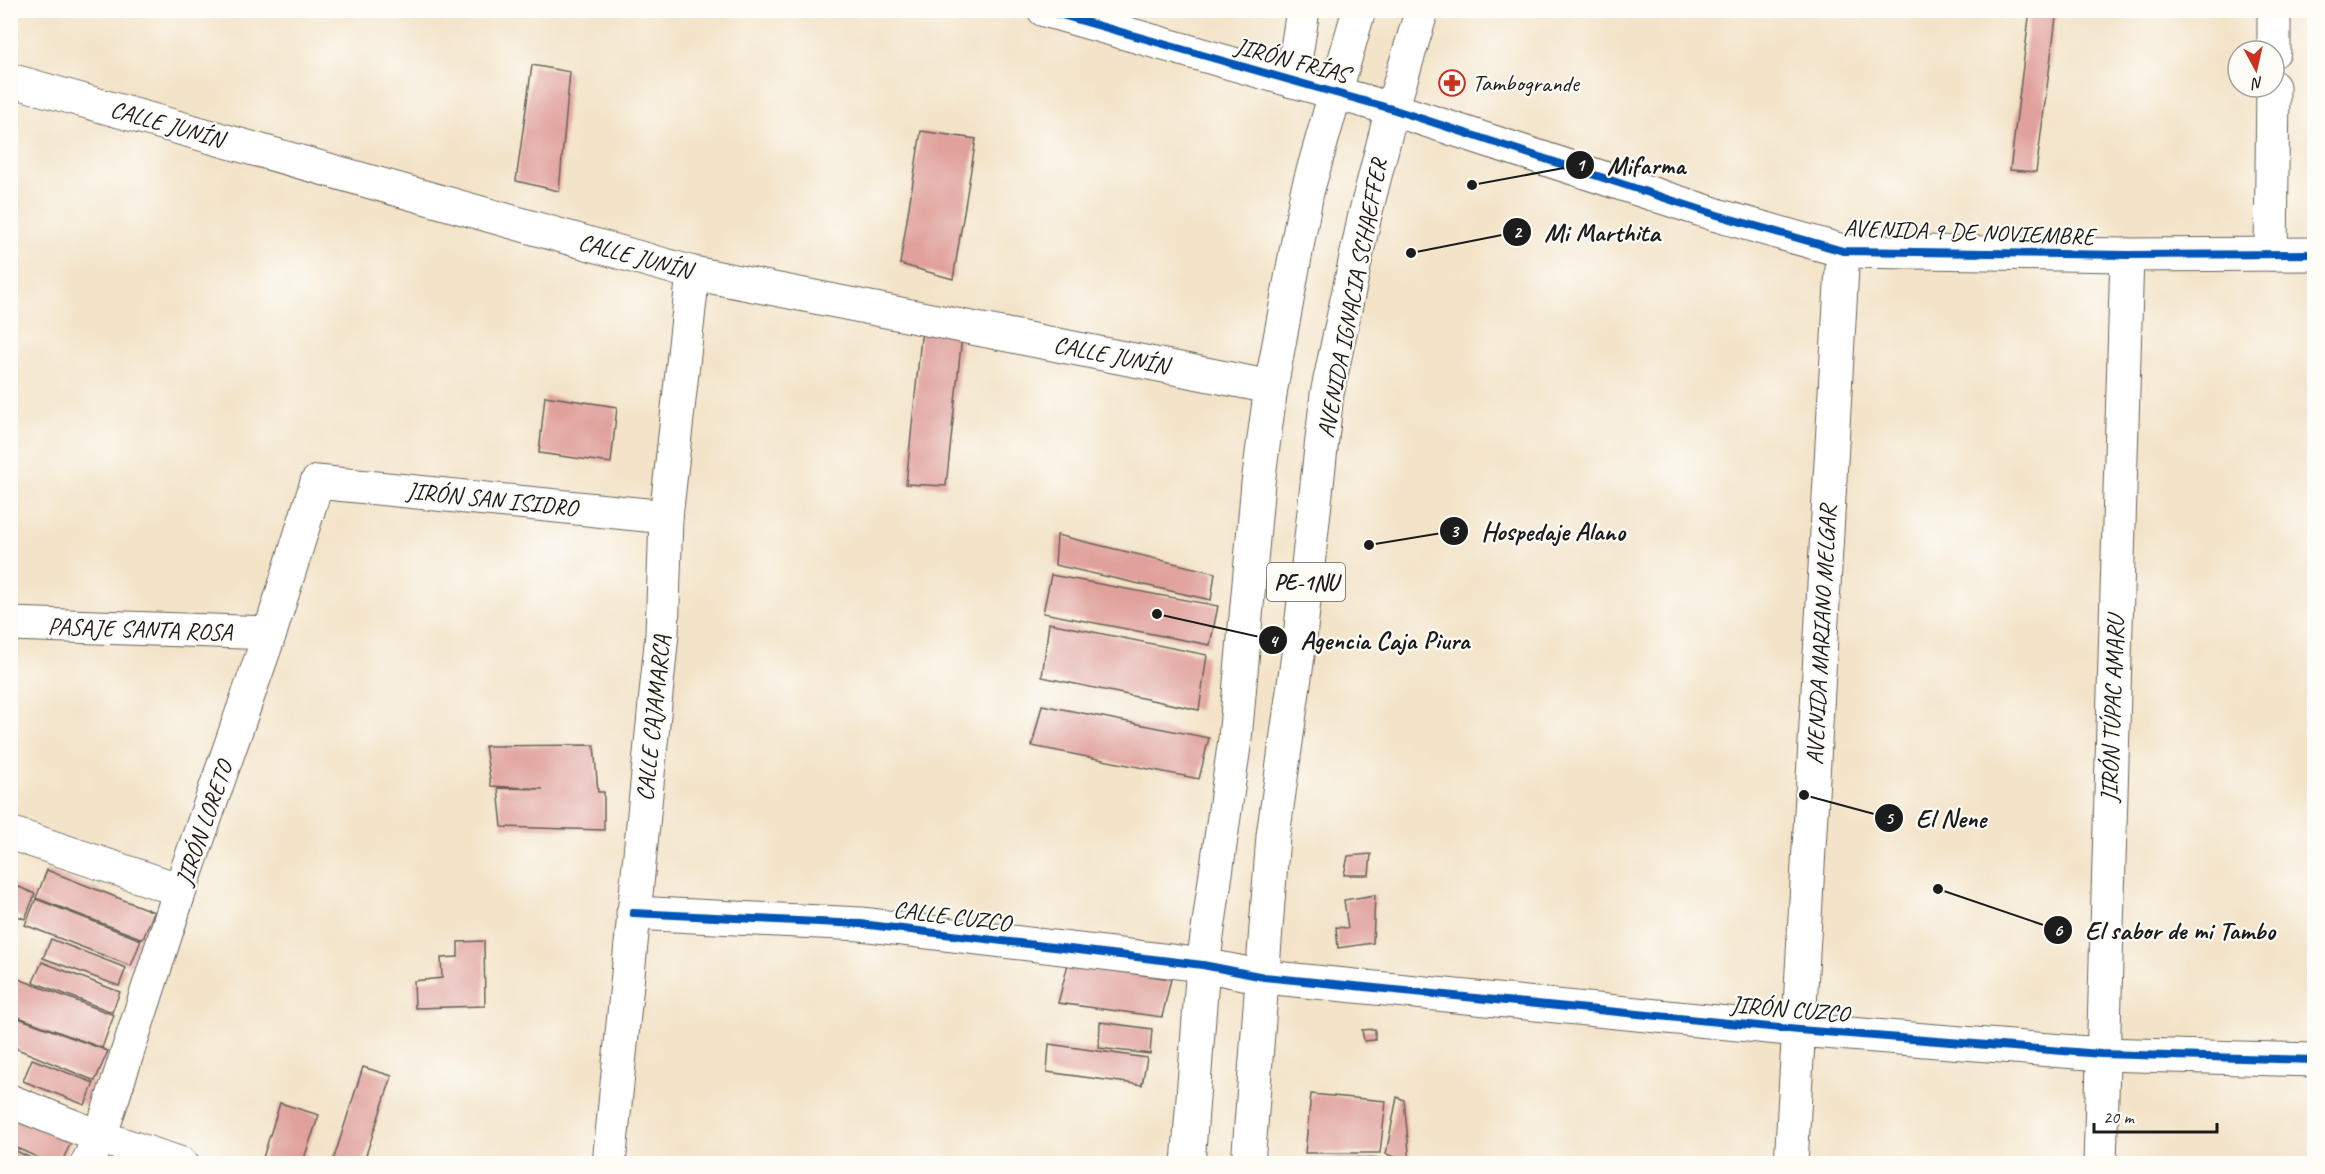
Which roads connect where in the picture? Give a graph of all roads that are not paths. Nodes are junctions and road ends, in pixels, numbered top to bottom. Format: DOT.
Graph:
graph roads {
  1 [pos="1044,10"];
  2 [pos="1303,10"];
  3 [pos="1359,10"];
  4 [pos="1422,10"];
  5 [pos="2274,10"];
  6 [pos="2274,39"];
  7 [pos="10,80"];
  8 [pos="1292,81"];
  9 [pos="1336,92"];
  10 [pos="2273,99"];
  11 [pos="1392,109"];
  12 [pos="1843,251"];
  13 [pos="2271,254"];
  14 [pos="2314,254"];
  15 [pos="2127,255"];
  16 [pos="693,273"];
  17 [pos="1271,387"];
  18 [pos="317,482"];
  19 [pos="666,517"];
  20 [pos="10,624"];
  21 [pos="270,633"];
  22 [pos="10,833"];
  23 [pos="180,890"];
  24 [pos="633,913"];
  25 [pos="1203,965"];
  26 [pos="1264,977"];
  27 [pos="1799,1030"];
  28 [pos="2101,1053"];
  29 [pos="2314,1060"];
  30 [pos="10,1101"];
  31 [pos="93,1150"];
  32 [pos="182,1164"];
  33 [pos="609,1164"];
  34 [pos="1188,1164"];
  35 [pos="1248,1164"];
  36 [pos="1791,1164"];
  37 [pos="2100,1164"];
  1 -- 8 [label="street, JIRÓN FRÍAS"];
  2 -- 8 [label="street"];
  3 -- 9 [label="street, PE-1NU"];
  4 -- 11 [label="street, AVENIDA IGNACIA SCHAEFFER / PE-1NU"];
  5 -- 6 [label="street"];
  7 -- 16 [label="street, CALLE JUNÍN"];
  8 -- 9 [label="street, JIRÓN FRÍAS"];
  9 -- 11 [label="street, JIRÓN FRÍAS"];
  9 -- 17 [label="street, PE-1NU"];
  10 -- 13 [label="street"];
  11 -- 12 [label="street, AVENIDA 9 DE NOVIEMBRE"];
  11 -- 26 [label="street, AVENIDA IGNACIA SCHAEFFER / PE-1NU"];
  12 -- 15 [label="street, AVENIDA 9 DE NOVIEMBRE"];
  12 -- 27 [label="street, AVENIDA MARIANO MELGAR"];
  13 -- 14 [label="street, AVENIDA 9 DE NOVIEMBRE"];
  13 -- 15 [label="street, AVENIDA 9 DE NOVIEMBRE"];
  15 -- 28 [label="street, JIRÓN TÚPAC AMARU"];
  16 -- 17 [label="street, CALLE JUNÍN"];
  16 -- 19 [label="street, CALLE CAJAMARCA"];
  17 -- 25 [label="street, PE-1NU"];
  18 -- 19 [label="street, JIRÓN SAN ISIDRO"];
  18 -- 21 [label="street, JIRÓN LORETO"];
  19 -- 24 [label="street, CALLE CAJAMARCA"];
  20 -- 21 [label="street, PASAJE SANTA ROSA"];
  21 -- 23 [label="street, JIRÓN LORETO"];
  22 -- 23 [label="street"];
  23 -- 31 [label="street, JIRÓN LORETO"];
  24 -- 25 [label="street, CALLE CUZCO"];
  24 -- 33 [label="street, CALLE CAJAMARCA"];
  25 -- 26 [label="street, CALLE CUZCO"];
  25 -- 34 [label="street, PE-1NU"];
  26 -- 27 [label="street, JIRÓN CUZCO"];
  26 -- 35 [label="street, AVENIDA IGNACIA SCHAEFFER / PE-1NU"];
  27 -- 28 [label="street, JIRÓN CUZCO"];
  27 -- 36 [label="street, AVENIDA MARIANO MELGAR"];
  28 -- 29 [label="street, JIRÓN CUZCO"];
  28 -- 37 [label="street, JIRÓN TÚPAC AMARU"];
  30 -- 31 [label="street"];
  31 -- 32 [label="street"];
}
